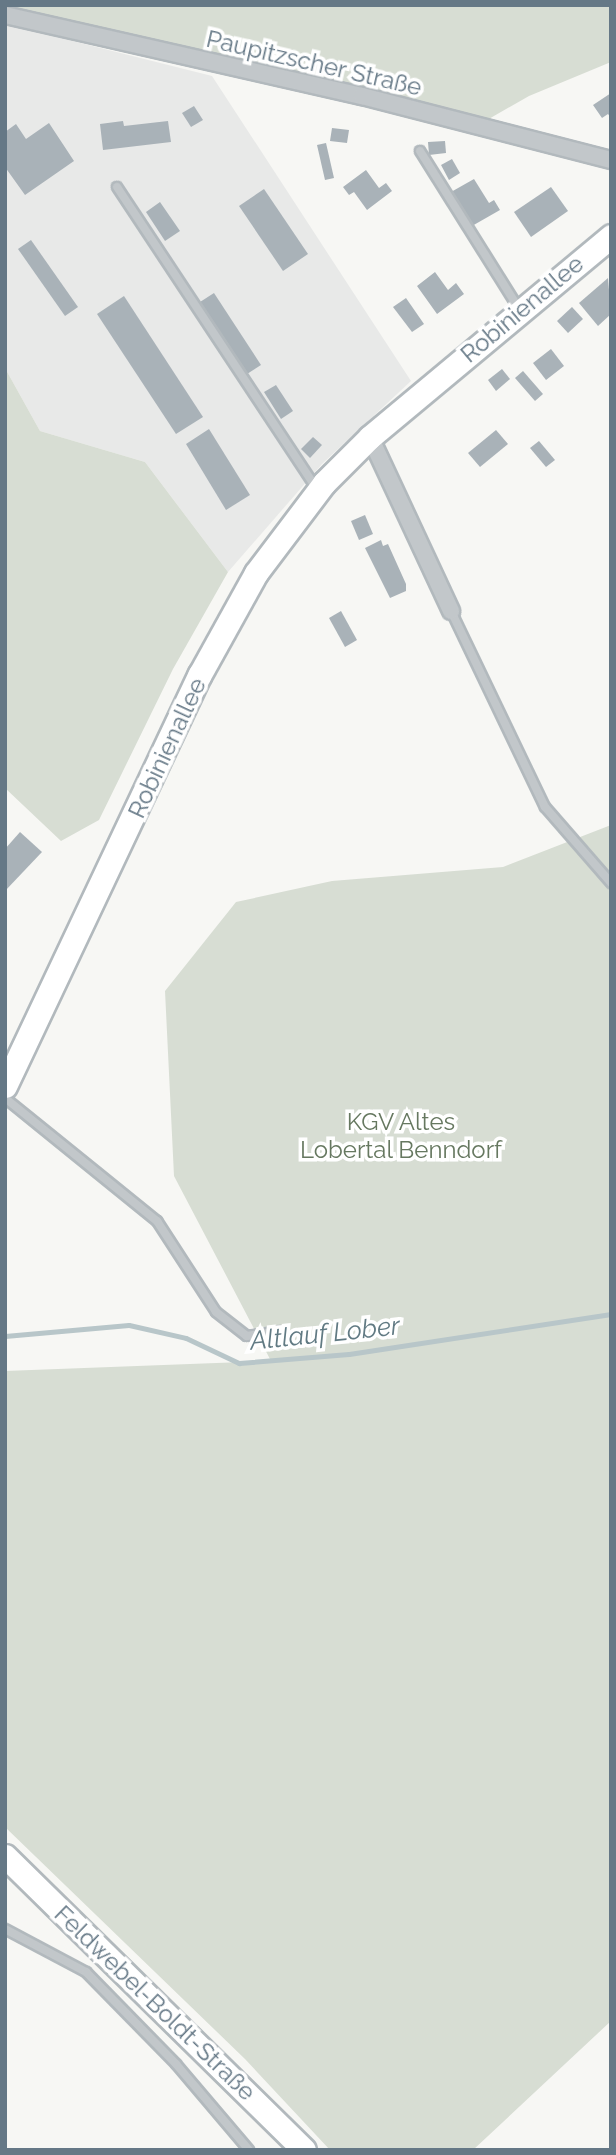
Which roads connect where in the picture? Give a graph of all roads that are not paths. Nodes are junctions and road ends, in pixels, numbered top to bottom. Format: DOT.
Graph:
graph roads {
  1 [pos="5,15"];
  2 [pos="420,152"];
  3 [pos="611,160"];
  4 [pos="117,187"];
  5 [pos="611,236"];
  6 [pos="520,311"];
  7 [pos="370,437"];
  8 [pos="318,490"];
  9 [pos="451,611"];
  10 [pos="611,883"];
  11 [pos="5,1086"];
  12 [pos="5,1098"];
  13 [pos="280,1331"];
  14 [pos="5,1856"];
  15 [pos="5,1929"];
  16 [pos="249,2150"];
  17 [pos="304,2150"];
  1 -- 3 [label="street, Paupitzscher Straße"];
  2 -- 6 [label="lane"];
  4 -- 8 [label="lane"];
  5 -- 6 [label="street, Robinienallee"];
  6 -- 7 [label="street, Robinienallee"];
  7 -- 8 [label="street, Robinienallee"];
  7 -- 9 [label="street"];
  8 -- 11 [label="street, Robinienallee"];
  9 -- 10 [label="lane"];
  12 -- 13 [label="lane"];
  14 -- 17 [label="street, Feldwebel-Boldt-Straße"];
  15 -- 16 [label="lane"];
}
